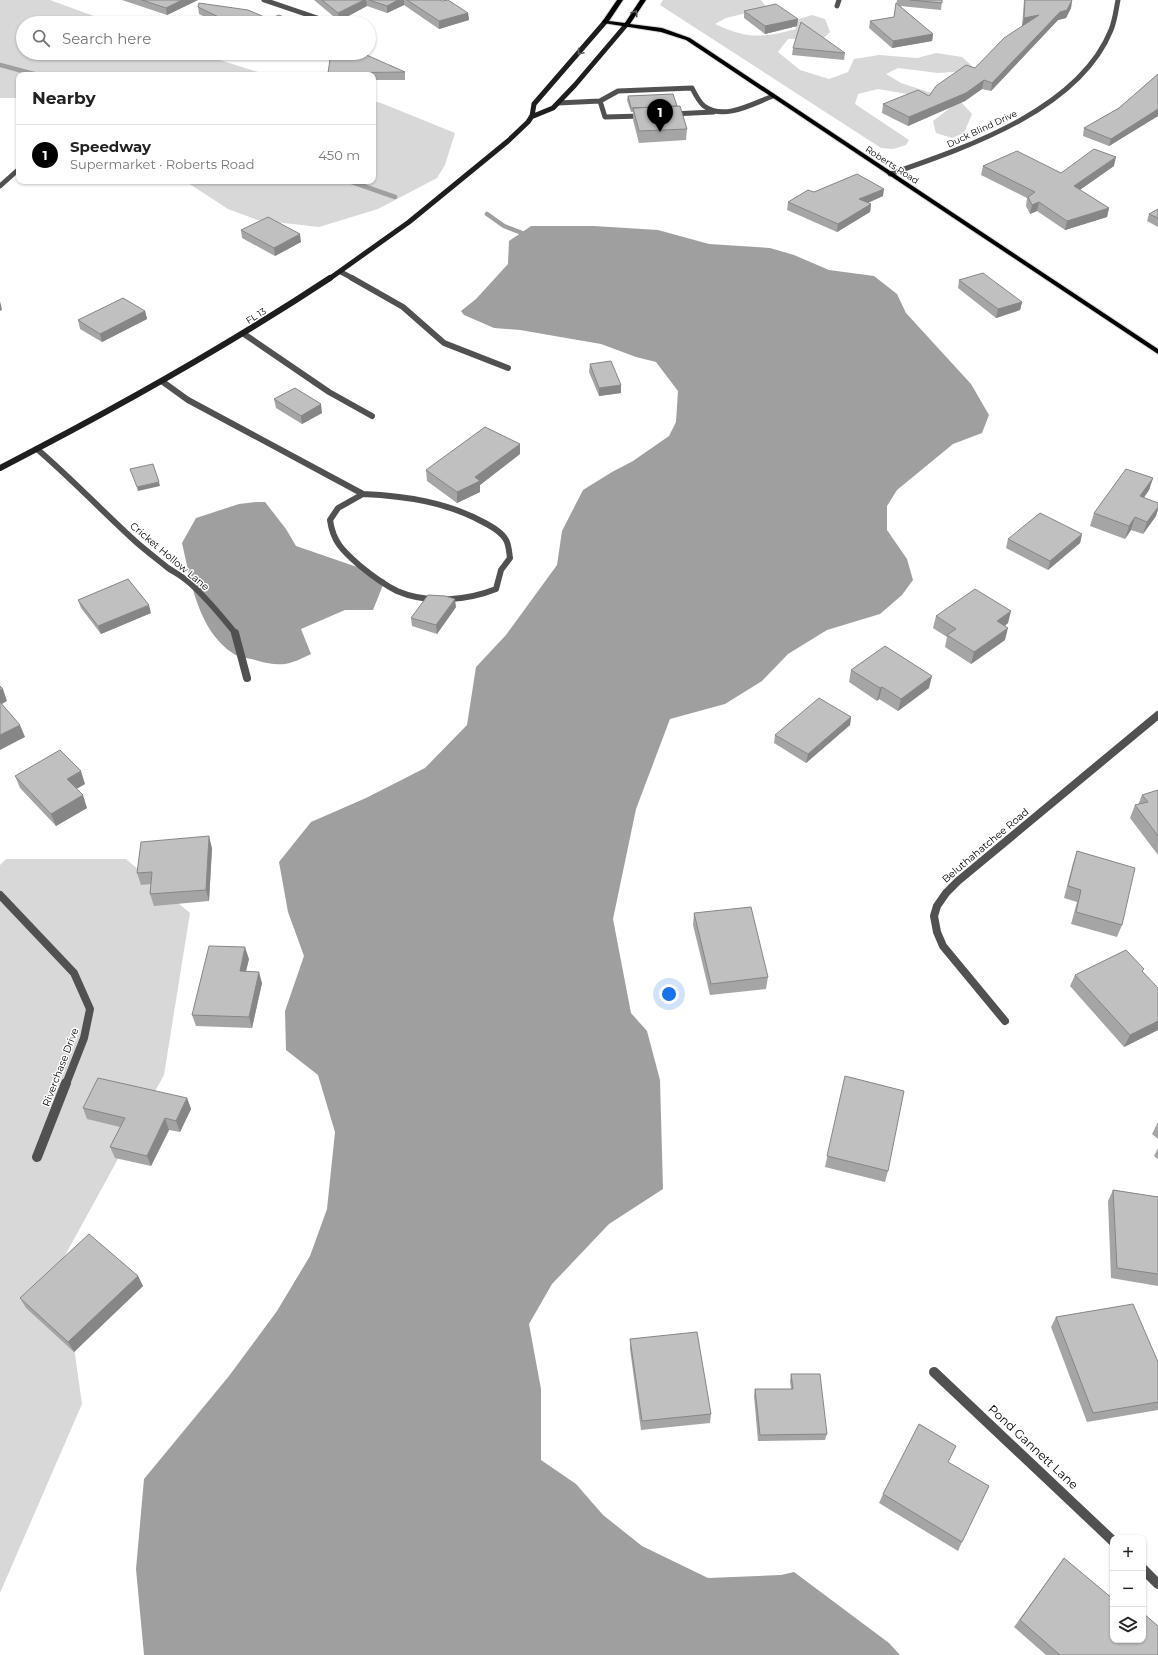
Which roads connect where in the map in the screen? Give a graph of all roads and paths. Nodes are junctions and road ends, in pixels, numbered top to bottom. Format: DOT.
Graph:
graph roads {
  1 [pos="264,0"];
  2 [pos="620,0"];
  3 [pos="643,0"];
  4 [pos="839,0"];
  5 [pos="1118,0"];
  6 [pos="837,6"];
  7 [pos="311,16"];
  8 [pos="605,22"];
  9 [pos="626,25"];
  10 [pos="773,96"];
  11 [pos="600,100"];
  12 [pos="558,103"];
  13 [pos="717,112"];
  14 [pos="665,114"];
  15 [pos="650,115"];
  16 [pos="531,117"];
  17 [pos="16,172"];
  18 [pos="890,174"];
  19 [pos="0,186"];
  20 [pos="341,272"];
  21 [pos="244,334"];
  22 [pos="1158,352"];
  23 [pos="508,368"];
  24 [pos="163,382"];
  25 [pos="372,416"];
  26 [pos="37,449"];
  27 [pos="0,468"];
  28 [pos="363,494"];
  29 [pos="247,678"];
  30 [pos="1158,715"];
  31 [pos="0,895"];
  32 [pos="1005,1021"];
  33 [pos="37,1157"];
  34 [pos="934,1372"];
  35 [pos="1110,1538"];
  36 [pos="1145,1571"];
  37 [pos="1158,1584"];
  1 -- 7 [label="street"];
  2 -- 8 [label="main road"];
  9 -- 3 [label="main road, one-way"];
  4 -- 6 [label="street"];
  5 -- 18 [label="street, Duck Blind Drive"];
  8 -- 9 [label="main road, Roberts Road"];
  8 -- 16 [label="main road, one-way"];
  9 -- 10 [label="main road, Roberts Road"];
  9 -- 12 [label="main road"];
  10 -- 13 [label="street"];
  10 -- 18 [label="main road, Roberts Road"];
  11 -- 12 [label="street"];
  11 -- 13 [label="street"];
  11 -- 15 [label="street"];
  12 -- 16 [label="main road"];
  13 -- 14 [label="street"];
  16 -- 20 [label="main road, FL 13"];
  17 -- 19 [label="street"];
  18 -- 22 [label="main road, Roberts Road"];
  20 -- 21 [label="main road, FL 13"];
  20 -- 23 [label="street"];
  21 -- 24 [label="main road, FL 13"];
  21 -- 25 [label="street"];
  24 -- 26 [label="main road, FL 13"];
  24 -- 28 [label="street"];
  26 -- 27 [label="main road, FL 13"];
  26 -- 29 [label="street, Cricket Hollow Lane"];
  28 -- 28 [label="street"];
  30 -- 32 [label="street, Beluthahatchee Road"];
  31 -- 33 [label="street, Riverchase Drive"];
  34 -- 35 [label="street, Pond Gannett Lane"];
  36 -- 37 [label="street"];
}
